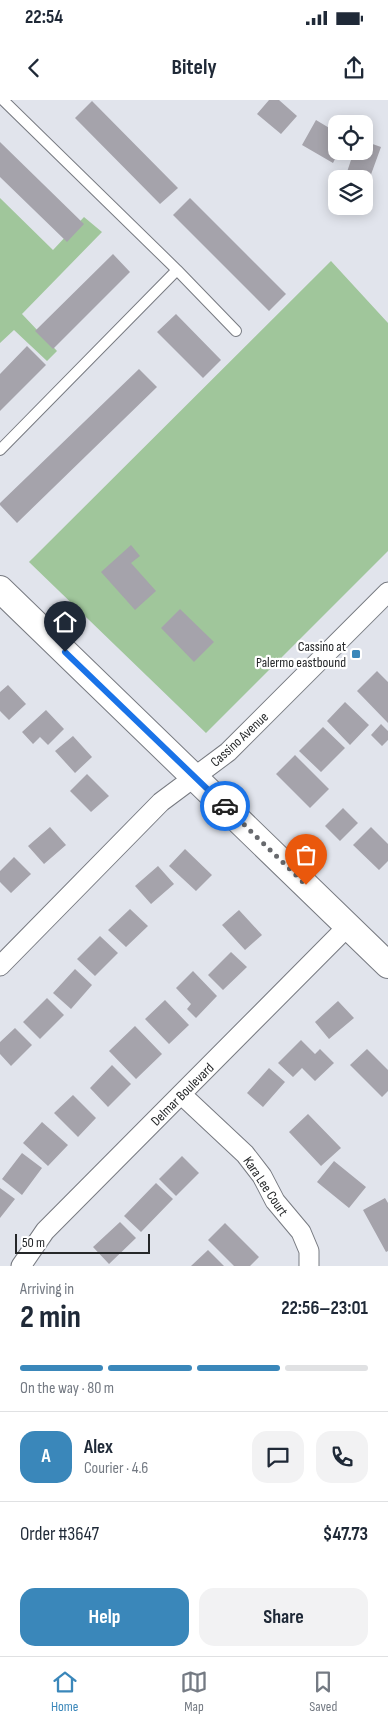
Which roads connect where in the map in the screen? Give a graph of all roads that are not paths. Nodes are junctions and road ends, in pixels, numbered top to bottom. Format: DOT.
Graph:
graph roads {
  1 [pos="3,100"];
  2 [pos="177,270"];
  3 [pos="236,330"];
  4 [pos="0,450"];
  5 [pos="0,589"];
  6 [pos="384,603"];
  7 [pos="196,777"];
  8 [pos="348,926"];
  9 [pos="388,965"];
  10 [pos="0,966"];
  11 [pos="182,1095"];
  12 [pos="21,1266"];
  13 [pos="309,1266"];
  1 -- 2 [label="lane"];
  2 -- 3 [label="lane"];
  2 -- 4 [label="lane"];
  5 -- 7 [label="main road"];
  6 -- 7 [label="street, Cassino Avenue"];
  7 -- 8 [label="main road"];
  7 -- 10 [label="street, Cassino Avenue"];
  8 -- 9 [label="main road"];
  8 -- 11 [label="street, Delmar Boulevard"];
  11 -- 12 [label="street, Delmar Boulevard"];
  11 -- 13 [label="street, Kara Lee Court"];
}
